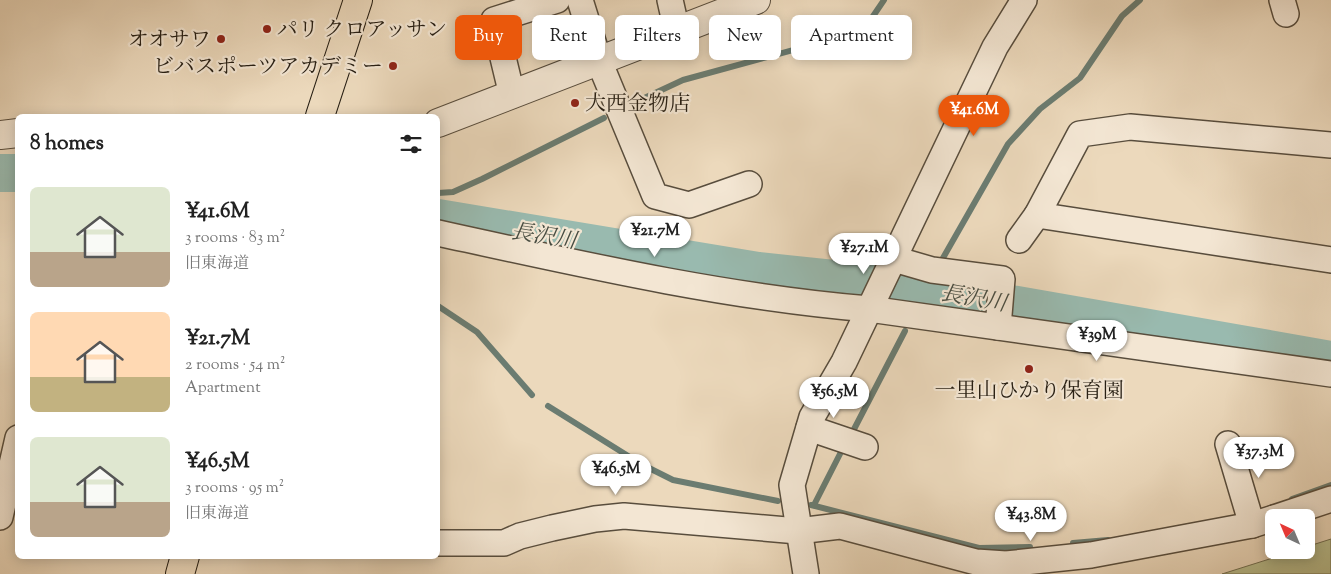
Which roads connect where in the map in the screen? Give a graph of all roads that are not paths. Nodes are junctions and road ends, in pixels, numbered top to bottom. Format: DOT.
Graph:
graph roads {
  1 [pos="358,0"];
  2 [pos="557,0"];
  3 [pos="580,0"];
  4 [pos="670,0"];
  5 [pos="756,0"];
  6 [pos="1024,0"];
  7 [pos="674,15"];
  8 [pos="699,22"];
  9 [pos="615,55"];
  10 [pos="600,61"];
  11 [pos="512,94"];
  12 [pos="321,114"];
  13 [pos="440,122"];
  14 [pos="15,133"];
  15 [pos="0,134"];
  16 [pos="1331,145"];
  17 [pos="749,184"];
  18 [pos="1037,215"];
  19 [pos="440,233"];
  20 [pos="1019,240"];
  21 [pos="894,259"];
  22 [pos="1331,260"];
  23 [pos="870,309"];
  24 [pos="998,327"];
  25 [pos="1331,374"];
  26 [pos="809,428"];
  27 [pos="1228,444"];
  28 [pos="865,447"];
  29 [pos="15,451"];
  30 [pos="1331,499"];
  31 [pos="1301,509"];
  32 [pos="1265,516"];
  33 [pos="0,517"];
  34 [pos="1265,520"];
  35 [pos="0,524"];
  36 [pos="15,525"];
  37 [pos="798,531"];
  38 [pos="440,543"];
  39 [pos="184,559"];
  40 [pos="180,574"];
  41 [pos="806,574"];
  1 -- 12 [label="highway"];
  2 -- 11 [label="street"];
  3 -- 10 [label="street"];
  4 -- 7 [label="street"];
  5 -- 8 [label="street"];
  6 -- 21 [label="street"];
  9 -- 10 [label="street"];
  10 -- 11 [label="street"];
  10 -- 17 [label="street"];
  11 -- 13 [label="street"];
  14 -- 15 [label="street"];
  16 -- 18 [label="street"];
  18 -- 20 [label="street"];
  18 -- 22 [label="street"];
  19 -- 23 [label="street"];
  21 -- 23 [label="street"];
  21 -- 24 [label="street"];
  23 -- 24 [label="street"];
  23 -- 26 [label="street"];
  24 -- 25 [label="street"];
  26 -- 28 [label="street"];
  26 -- 37 [label="street"];
  27 -- 32 [label="street"];
  29 -- 33 [label="street"];
  30 -- 31 [label="street"];
  34 -- 37 [label="street"];
  35 -- 36 [label="street"];
  37 -- 38 [label="street"];
  37 -- 41 [label="street"];
  39 -- 40 [label="highway"];
}
